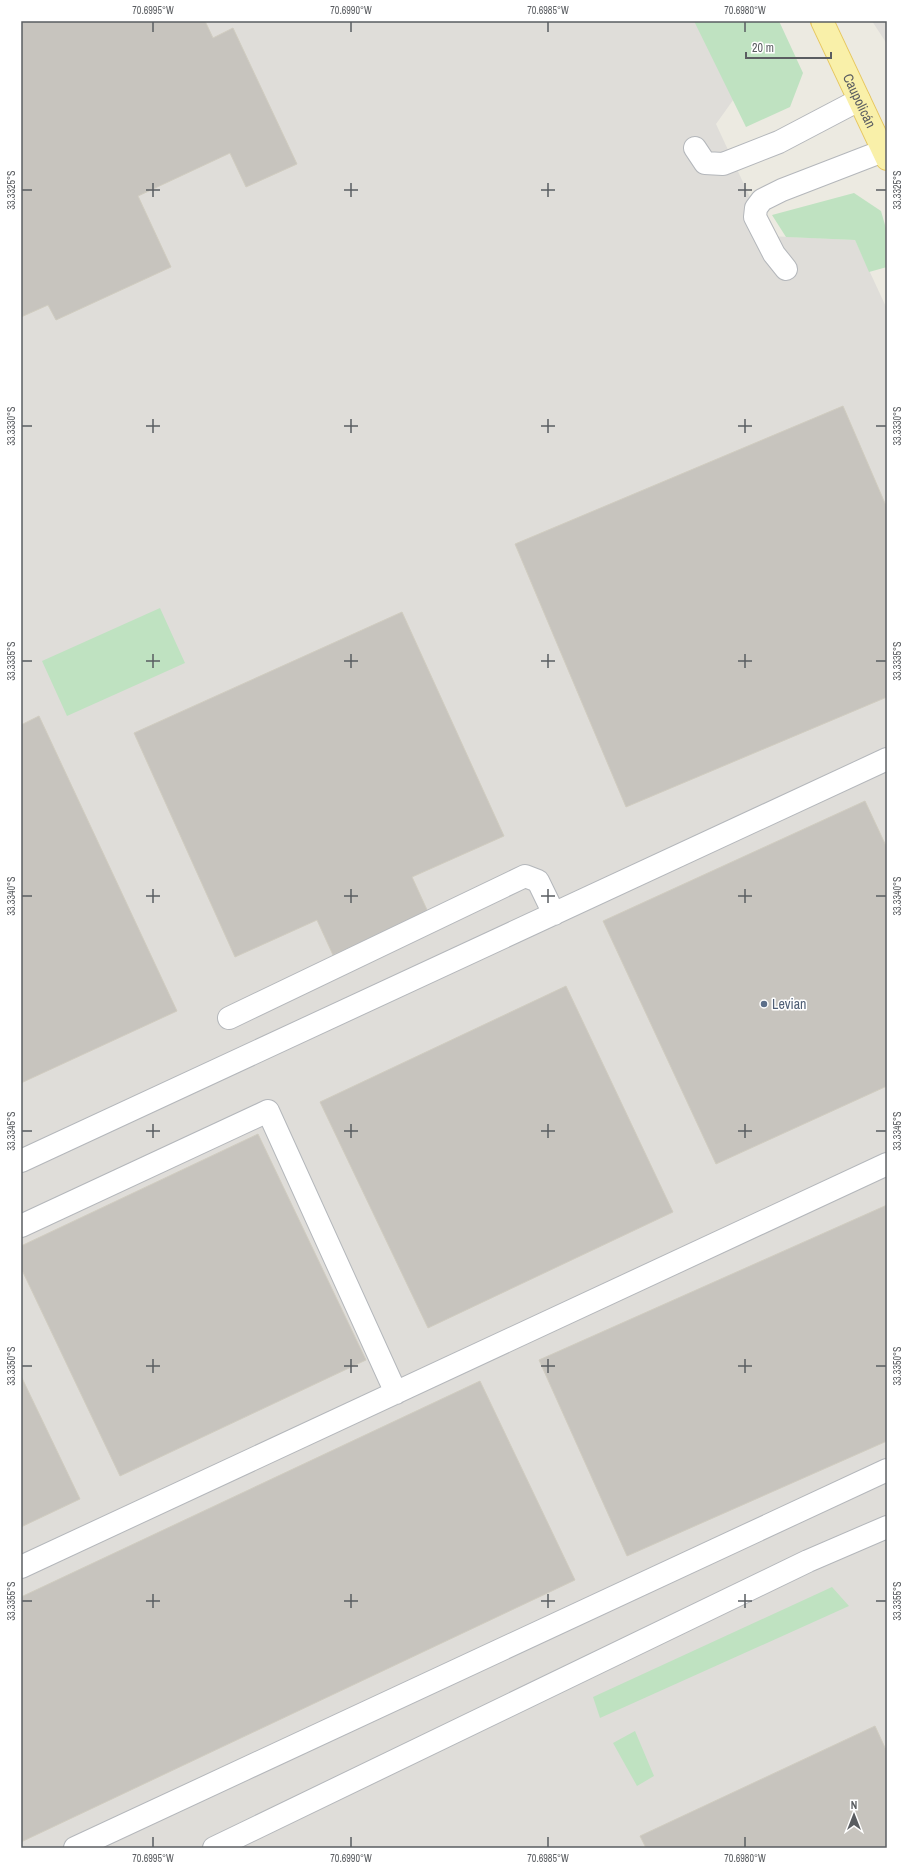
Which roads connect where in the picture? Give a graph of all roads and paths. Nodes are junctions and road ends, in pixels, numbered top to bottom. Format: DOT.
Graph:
graph roads {
  1 [pos="822,21"];
  2 [pos="859,100"];
  3 [pos="695,148"];
  4 [pos="885,155"];
  5 [pos="786,269"];
  6 [pos="887,759"];
  7 [pos="554,914"];
  8 [pos="229,1018"];
  9 [pos="21,1161"];
  10 [pos="887,1164"];
  11 [pos="21,1226"];
  12 [pos="396,1393"];
  13 [pos="887,1470"];
  14 [pos="887,1527"];
  15 [pos="21,1567"];
  16 [pos="75,1848"];
  17 [pos="214,1848"];
  1 -- 2 [label="main road, Caupolicán"];
  2 -- 3 [label="street"];
  2 -- 4 [label="main road, Caupolicán"];
  4 -- 5 [label="street"];
  6 -- 7 [label="street"];
  7 -- 8 [label="street"];
  7 -- 9 [label="street"];
  10 -- 12 [label="street"];
  11 -- 12 [label="street"];
  12 -- 15 [label="street"];
  13 -- 16 [label="street"];
  14 -- 17 [label="street"];
}
